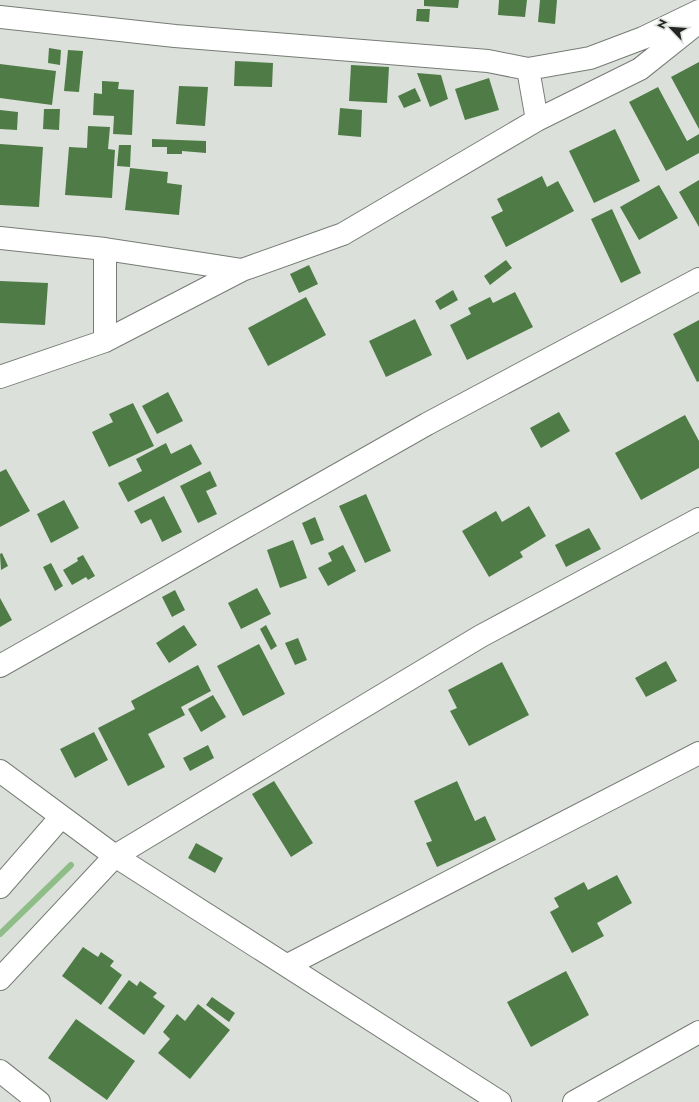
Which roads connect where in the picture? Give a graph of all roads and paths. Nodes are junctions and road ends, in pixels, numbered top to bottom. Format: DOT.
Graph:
graph roads {
  1 [pos="699,11"];
  2 [pos="0,18"];
  3 [pos="699,22"];
  4 [pos="528,69"];
  5 [pos="537,120"];
  6 [pos="0,238"];
  7 [pos="105,249"];
  8 [pos="242,270"];
  9 [pos="699,279"];
  10 [pos="105,341"];
  11 [pos="0,377"];
  12 [pos="699,519"];
  13 [pos="0,666"];
  14 [pos="699,753"];
  15 [pos="0,771"];
  16 [pos="61,817"];
  17 [pos="115,856"];
  18 [pos="0,887"];
  19 [pos="288,966"];
  20 [pos="0,979"];
  21 [pos="699,1032"];
  22 [pos="2,1073"];
  23 [pos="22,1102"];
  24 [pos="40,1102"];
  25 [pos="500,1102"];
  26 [pos="574,1102"];
  1 -- 4 [label="street"];
  2 -- 4 [label="street"];
  3 -- 5 [label="street"];
  4 -- 5 [label="street"];
  5 -- 8 [label="street"];
  6 -- 7 [label="street"];
  7 -- 8 [label="street"];
  7 -- 10 [label="street"];
  8 -- 10 [label="street"];
  9 -- 13 [label="street"];
  10 -- 11 [label="street"];
  12 -- 17 [label="street"];
  14 -- 19 [label="street"];
  15 -- 16 [label="street"];
  16 -- 17 [label="street"];
  16 -- 18 [label="street"];
  17 -- 19 [label="street"];
  17 -- 20 [label="street"];
  19 -- 25 [label="street"];
  21 -- 26 [label="street"];
  22 -- 23 [label="street"];
  22 -- 24 [label="street"];
}
